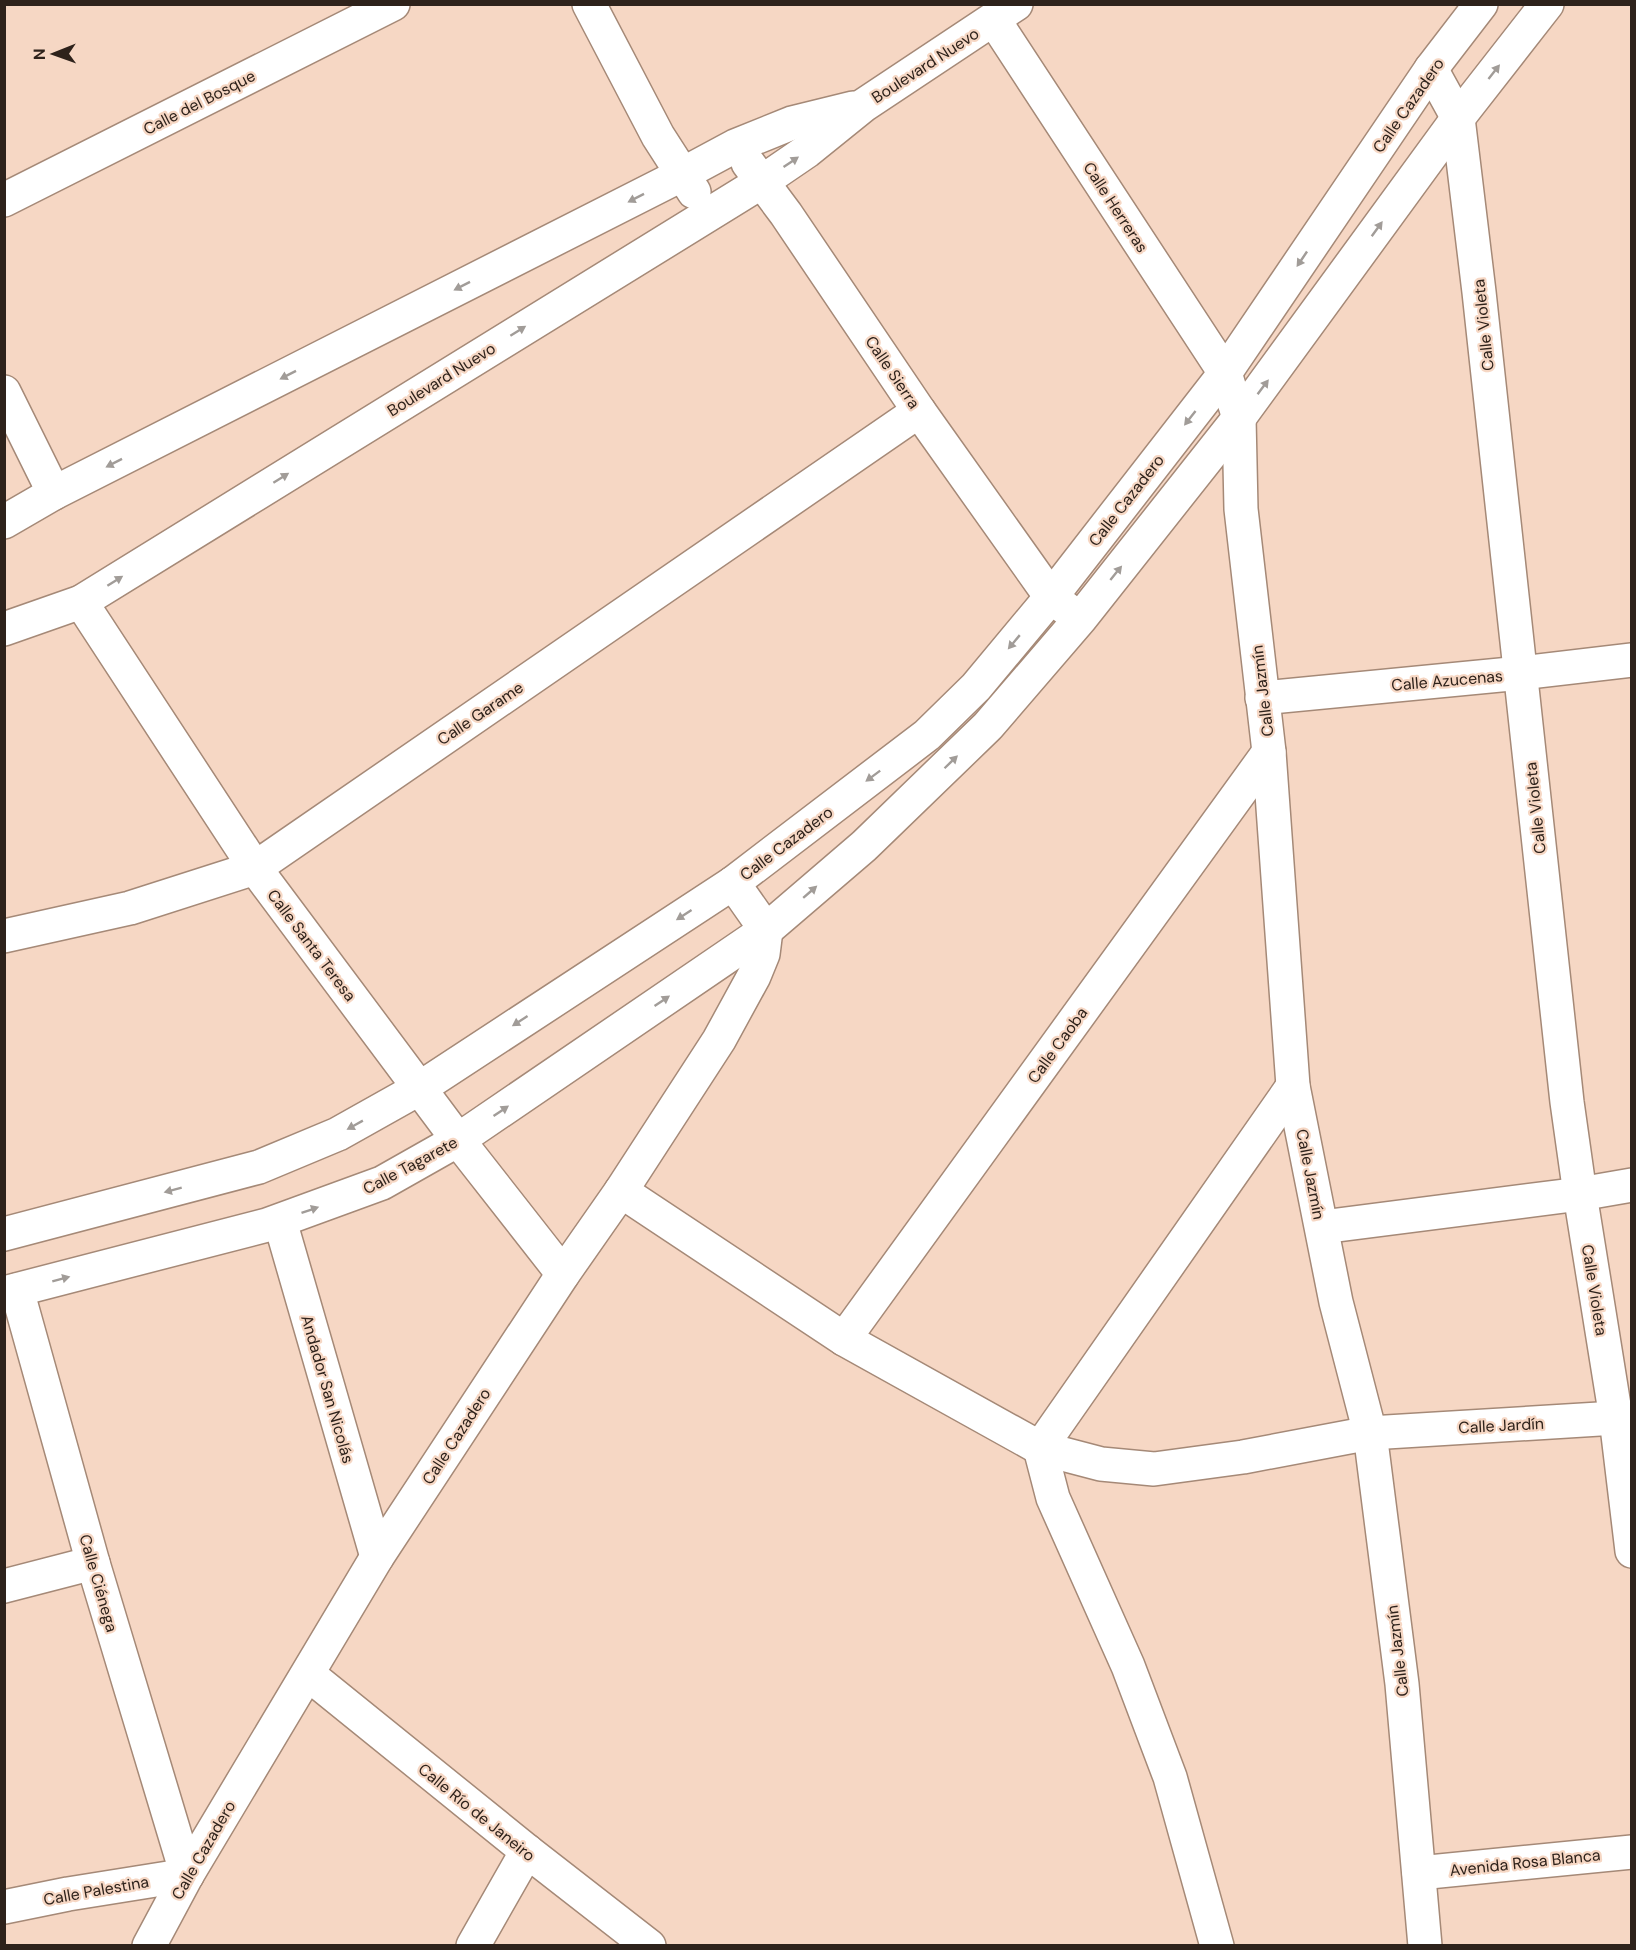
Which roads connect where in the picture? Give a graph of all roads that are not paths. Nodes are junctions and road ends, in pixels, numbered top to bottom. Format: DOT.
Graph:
graph roads {
  1 [pos="393,4"];
  2 [pos="589,4"];
  3 [pos="1481,4"];
  4 [pos="1547,4"];
  5 [pos="1005,12"];
  6 [pos="1431,69"];
  7 [pos="864,105"];
  8 [pos="1458,118"];
  9 [pos="735,146"];
  10 [pos="681,175"];
  11 [pos="763,181"];
  12 [pos="4,200"];
  13 [pos="709,213"];
  14 [pos="4,392"];
  15 [pos="1232,396"];
  16 [pos="919,411"];
  17 [pos="54,493"];
  18 [pos="4,522"];
  19 [pos="1051,597"];
  20 [pos="81,602"];
  21 [pos="1080,618"];
  22 [pos="4,629"];
  23 [pos="1632,660"];
  24 [pos="1521,673"];
  25 [pos="1262,698"];
  26 [pos="1269,752"];
  27 [pos="255,868"];
  28 [pos="733,883"];
  29 [pos="766,930"];
  30 [pos="4,936"];
  31 [pos="1293,1086"];
  32 [pos="420,1088"];
  33 [pos="458,1140"];
  34 [pos="1632,1185"];
  35 [pos="621,1191"];
  36 [pos="1580,1194"];
  37 [pos="280,1221"];
  38 [pos="1322,1227"];
  39 [pos="4,1234"];
  40 [pos="563,1274"];
  41 [pos="11,1292"];
  42 [pos="844,1339"];
  43 [pos="1624,1417"];
  44 [pos="1370,1433"];
  45 [pos="1040,1448"];
  46 [pos="1632,1551"];
  47 [pos="377,1557"];
  48 [pos="93,1563"];
  49 [pos="4,1586"];
  50 [pos="308,1674"];
  51 [pos="527,1851"];
  52 [pos="1632,1852"];
  53 [pos="1419,1873"];
  54 [pos="187,1875"];
  55 [pos="4,1906"];
  56 [pos="149,1946"];
  57 [pos="473,1946"];
  58 [pos="649,1946"];
  59 [pos="1217,1946"];
  60 [pos="1425,1946"];
  1 -- 12 [label="street, Calle del Bosque"];
  2 -- 10 [label="street"];
  3 -- 6 [label="street, Calle Cazadero"];
  8 -- 4 [label="street, Calle Cazadero, one-way"];
  5 -- 7 [label="street, Boulevard Nuevo"];
  5 -- 15 [label="street, Calle Herreras"];
  6 -- 8 [label="street, Calle Violeta"];
  6 -- 15 [label="street, Calle Cazadero, one-way"];
  7 -- 9 [label="street, Boulevard Nuevo"];
  11 -- 7 [label="street, Boulevard Nuevo, one-way"];
  15 -- 8 [label="street, Calle Cazadero, one-way"];
  8 -- 24 [label="street, Calle Violeta"];
  9 -- 10 [label="street, Boulevard Nuevo"];
  9 -- 11 [label="street, Calle Sierra"];
  10 -- 13 [label="street"];
  10 -- 17 [label="street, Boulevard Nuevo, one-way"];
  11 -- 13 [label="street, Boulevard Nuevo"];
  11 -- 16 [label="street, Calle Sierra"];
  20 -- 13 [label="street, Boulevard Nuevo, one-way"];
  14 -- 17 [label="street"];
  15 -- 19 [label="street, Calle Cazadero, one-way"];
  21 -- 15 [label="street, Calle Cazadero, one-way"];
  15 -- 25 [label="street, Calle Jazmín"];
  16 -- 19 [label="street, Calle Sierra"];
  16 -- 27 [label="street, Calle Garame"];
  17 -- 18 [label="street, Boulevard Nuevo"];
  19 -- 21 [label="street, Calle Sierra"];
  19 -- 28 [label="street, Calle Cazadero, one-way"];
  20 -- 22 [label="street, Boulevard Nuevo"];
  20 -- 27 [label="street, Calle Santa Teresa"];
  29 -- 21 [label="street, Calle Cazadero, one-way"];
  23 -- 24 [label="street, Calle Azucenas"];
  24 -- 25 [label="street, Calle Azucenas"];
  24 -- 36 [label="street, Calle Violeta"];
  25 -- 26 [label="street, Calle Jazmín"];
  26 -- 31 [label="street, Calle Jazmín"];
  26 -- 42 [label="street, Calle Caoba"];
  27 -- 30 [label="street, Calle Garame"];
  27 -- 32 [label="street, Calle Santa Teresa"];
  28 -- 29 [label="street, Calle Cazadero"];
  28 -- 32 [label="street, one-way"];
  33 -- 29 [label="street, Calle Tagarete, one-way"];
  29 -- 35 [label="street, Calle Cazadero"];
  31 -- 38 [label="street, Calle Jazmín"];
  31 -- 45 [label="street"];
  32 -- 33 [label="street, Calle Santa Teresa"];
  32 -- 39 [label="street, one-way"];
  37 -- 33 [label="street, Calle Tagarete, one-way"];
  33 -- 40 [label="street, Calle Santa Teresa"];
  34 -- 36 [label="street"];
  35 -- 40 [label="street, Calle Cazadero"];
  35 -- 42 [label="street, Calle Jardín"];
  36 -- 38 [label="street"];
  36 -- 43 [label="street, Calle Violeta"];
  41 -- 37 [label="street, Calle Tagarete, one-way"];
  37 -- 47 [label="street, Andador San Nicolás"];
  38 -- 44 [label="street, Calle Jazmín"];
  40 -- 47 [label="street, Calle Cazadero"];
  41 -- 48 [label="street, Calle Ciénega"];
  42 -- 45 [label="street, Calle Jardín"];
  43 -- 44 [label="street, Calle Jardín"];
  43 -- 46 [label="street, Calle Violeta"];
  44 -- 45 [label="street, Calle Jardín"];
  44 -- 53 [label="street, Calle Jazmín"];
  45 -- 59 [label="street"];
  47 -- 50 [label="street, Calle Cazadero"];
  48 -- 49 [label="street"];
  48 -- 54 [label="street, Calle Ciénega"];
  50 -- 51 [label="street, Calle Río de Janeiro"];
  50 -- 54 [label="street, Calle Cazadero"];
  51 -- 57 [label="street"];
  51 -- 58 [label="street, Calle Río de Janeiro"];
  52 -- 53 [label="street, Avenida Rosa Blanca"];
  53 -- 60 [label="street, Calle Jazmín"];
  54 -- 55 [label="street, Calle Palestina"];
  54 -- 56 [label="street, Calle Cazadero"];
}
